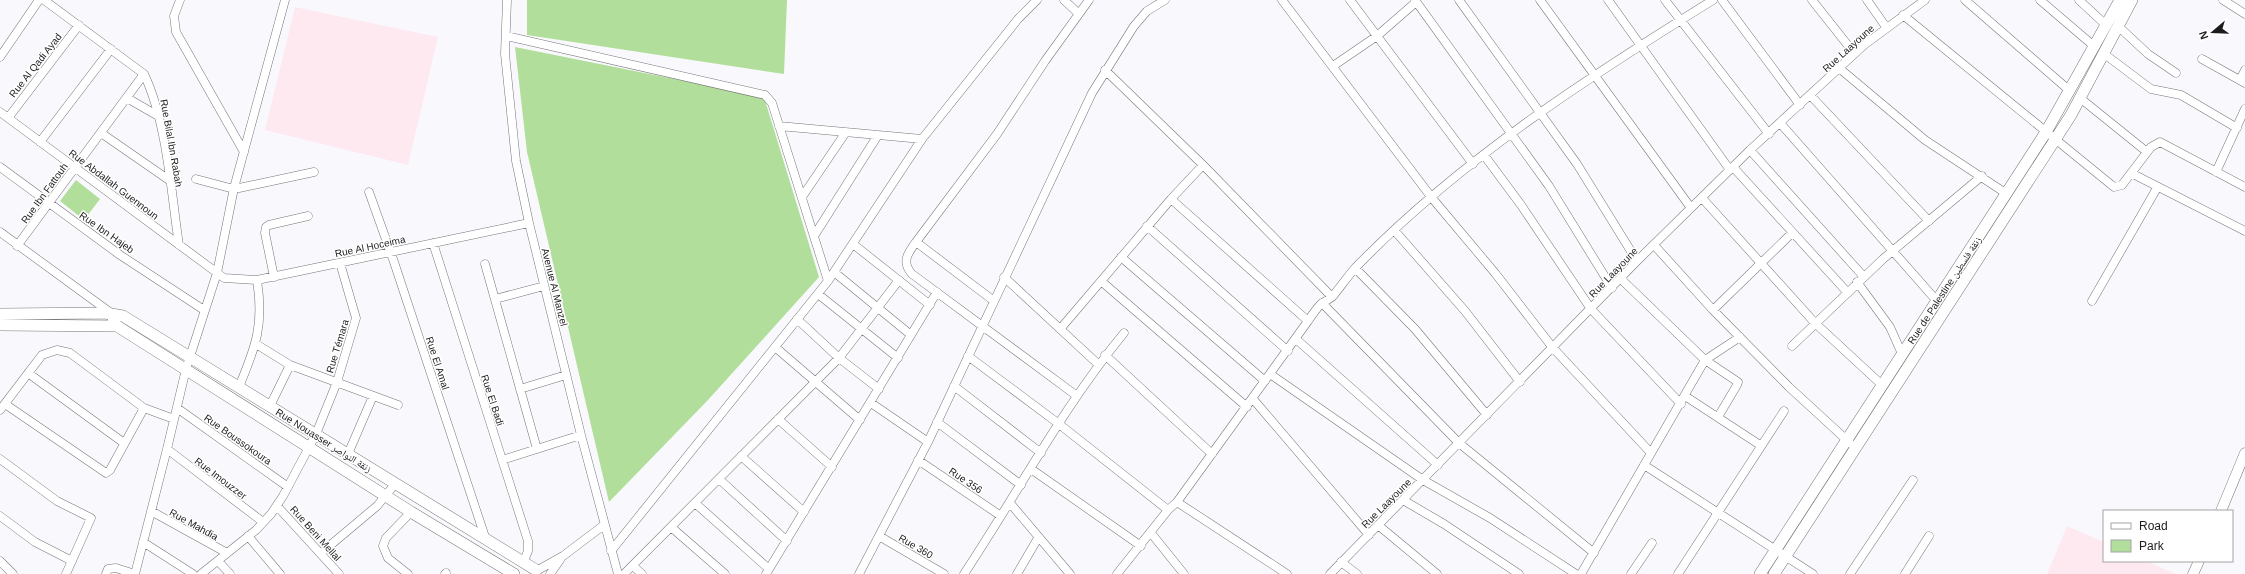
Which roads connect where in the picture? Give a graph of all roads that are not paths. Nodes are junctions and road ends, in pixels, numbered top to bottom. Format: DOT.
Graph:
graph roads {
  1 [pos="39,0"];
  2 [pos="44,0"];
  3 [pos="180,0"];
  4 [pos="285,0"];
  5 [pos="507,0"];
  6 [pos="1037,0"];
  7 [pos="1064,0"];
  8 [pos="1089,0"];
  9 [pos="1165,0"];
  10 [pos="1282,0"];
  11 [pos="1350,0"];
  12 [pos="1459,0"];
  13 [pos="1540,0"];
  14 [pos="1608,0"];
  15 [pos="1665,0"];
  16 [pos="1713,0"];
  17 [pos="1722,0"];
  18 [pos="1812,0"];
  19 [pos="1867,0"];
  20 [pos="1925,0"];
  21 [pos="1965,0"];
  22 [pos="2040,0"];
  23 [pos="2079,0"];
  24 [pos="2119,0"];
  25 [pos="2132,0"];
  26 [pos="2223,0"];
  27 [pos="1416,1"];
  28 [pos="1078,13"];
  29 [pos="2245,14"];
  30 [pos="1903,16"];
  31 [pos="1680,20"];
  32 [pos="79,25"];
  33 [pos="2112,26"];
  34 [pos="1886,27"];
  35 [pos="506,36"];
  36 [pos="1377,36"];
  37 [pos="1642,46"];
  38 [pos="112,49"];
  39 [pos="2099,50"];
  40 [pos="1854,53"];
  41 [pos="0,57"];
  42 [pos="2202,59"];
  43 [pos="1333,66"];
  44 [pos="1839,68"];
  45 [pos="1105,70"];
  46 [pos="2245,70"];
  47 [pos="2176,73"];
  48 [pos="144,74"];
  49 [pos="1596,75"];
  50 [pos="2242,81"];
  51 [pos="2070,91"];
  52 [pos="1810,96"];
  53 [pos="127,98"];
  54 [pos="2080,98"];
  55 [pos="1800,105"];
  56 [pos="2245,109"];
  57 [pos="0,112"];
  58 [pos="1540,113"];
  59 [pos="160,117"];
  60 [pos="8,118"];
  61 [pos="1780,124"];
  62 [pos="779,126"];
  63 [pos="2237,128"];
  64 [pos="846,132"];
  65 [pos="1512,132"];
  66 [pos="101,133"];
  67 [pos="1769,134"];
  68 [pos="878,135"];
  69 [pos="2050,135"];
  70 [pos="922,139"];
  71 [pos="40,142"];
  72 [pos="1750,150"];
  73 [pos="244,152"];
  74 [pos="2147,152"];
  75 [pos="1484,155"];
  76 [pos="1473,164"];
  77 [pos="1203,165"];
  78 [pos="0,167"];
  79 [pos="75,168"];
  80 [pos="1732,169"];
  81 [pos="314,172"];
  82 [pos="2216,172"];
  83 [pos="2131,173"];
  84 [pos="1982,176"];
  85 [pos="196,179"];
  86 [pos="169,180"];
  87 [pos="2245,187"];
  88 [pos="234,188"];
  89 [pos="2156,188"];
  90 [pos="369,192"];
  91 [pos="2007,194"];
  92 [pos="802,197"];
  93 [pos="1432,198"];
  94 [pos="1702,198"];
  95 [pos="1171,199"];
  96 [pos="49,203"];
  97 [pos="1691,208"];
  98 [pos="308,216"];
  99 [pos="1929,221"];
  100 [pos="529,223"];
  101 [pos="1147,226"];
  102 [pos="1394,230"];
  103 [pos="2244,230"];
  104 [pos="0,232"];
  105 [pos="1792,233"];
  106 [pos="814,236"];
  107 [pos="916,242"];
  108 [pos="433,243"];
  109 [pos="853,244"];
  110 [pos="179,245"];
  111 [pos="1654,245"];
  112 [pos="18,246"];
  113 [pos="1893,250"];
  114 [pos="390,252"];
  115 [pos="1121,257"];
  116 [pos="1637,261"];
  117 [pos="340,263"];
  118 [pos="1760,263"];
  119 [pos="485,264"];
  120 [pos="1354,268"];
  121 [pos="834,272"];
  122 [pos="216,273"];
  123 [pos="274,277"];
  124 [pos="1004,277"];
  125 [pos="1621,278"];
  126 [pos="257,280"];
  127 [pos="899,280"];
  128 [pos="1861,280"];
  129 [pos="828,281"];
  130 [pos="1101,281"];
  131 [pos="544,286"];
  132 [pos="1612,288"];
  133 [pos="937,292"];
  134 [pos="1848,293"];
  135 [pos="818,294"];
  136 [pos="1332,297"];
  137 [pos="495,299"];
  138 [pos="1936,300"];
  139 [pos="994,301"];
  140 [pos="2092,301"];
  141 [pos="1322,303"];
  142 [pos="930,305"];
  143 [pos="878,308"];
  144 [pos="1591,309"];
  145 [pos="204,310"];
  146 [pos="1713,310"];
  147 [pos="2,312"];
  148 [pos="111,313"];
  149 [pos="797,319"];
  150 [pos="1308,320"];
  151 [pos="1815,323"];
  152 [pos="0,325"];
  153 [pos="113,326"];
  154 [pos="982,326"];
  155 [pos="1060,328"];
  156 [pos="862,329"];
  157 [pos="1124,333"];
  158 [pos="912,335"];
  159 [pos="1740,337"];
  160 [pos="1296,339"];
  161 [pos="256,344"];
  162 [pos="1792,346"];
  163 [pos="775,347"];
  164 [pos="1553,348"];
  165 [pos="1288,351"];
  166 [pos="1902,354"];
  167 [pos="1105,355"];
  168 [pos="968,356"];
  169 [pos="189,358"];
  170 [pos="839,358"];
  171 [pos="898,358"];
  172 [pos="1705,360"];
  173 [pos="290,364"];
  174 [pos="1099,366"];
  175 [pos="186,369"];
  176 [pos="28,373"];
  177 [pos="566,375"];
  178 [pos="1268,378"];
  179 [pos="337,382"];
  180 [pos="815,382"];
  181 [pos="1520,382"];
  182 [pos="1882,385"];
  183 [pos="954,386"];
  184 [pos="239,387"];
  185 [pos="520,389"];
  186 [pos="879,389"];
  187 [pos="373,396"];
  188 [pos="1077,396"];
  189 [pos="1685,396"];
  190 [pos="1253,399"];
  191 [pos="871,403"];
  192 [pos="1681,404"];
  193 [pos="398,405"];
  194 [pos="270,406"];
  195 [pos="3,407"];
  196 [pos="1247,407"];
  197 [pos="144,408"];
  198 [pos="177,408"];
  199 [pos="1784,411"];
  200 [pos="1487,415"];
  201 [pos="1718,417"];
  202 [pos="174,419"];
  203 [pos="778,419"];
  204 [pos="860,420"];
  205 [pos="937,422"];
  206 [pos="1059,424"];
  207 [pos="316,434"];
  208 [pos="581,435"];
  209 [pos="928,442"];
  210 [pos="124,443"];
  211 [pos="1459,443"];
  212 [pos="1851,444"];
  213 [pos="1760,445"];
  214 [pos="310,447"];
  215 [pos="167,449"];
  216 [pos="537,449"];
  217 [pos="1041,453"];
  218 [pos="1651,453"];
  219 [pos="2245,453"];
  220 [pos="348,454"];
  221 [pos="1212,454"];
  222 [pos="741,456"];
  223 [pos="0,459"];
  224 [pos="502,460"];
  225 [pos="918,460"];
  226 [pos="1438,465"];
  227 [pos="1644,465"];
  228 [pos="832,467"];
  229 [pos="1031,469"];
  230 [pos="719,479"];
  231 [pos="1423,480"];
  232 [pos="1913,480"];
  233 [pos="395,484"];
  234 [pos="1022,485"];
  235 [pos="288,487"];
  236 [pos="386,496"];
  237 [pos="1403,500"];
  238 [pos="1176,502"];
  239 [pos="695,503"];
  240 [pos="1010,503"];
  241 [pos="277,506"];
  242 [pos="1168,510"];
  243 [pos="2221,510"];
  244 [pos="151,511"];
  245 [pos="411,512"];
  246 [pos="804,512"];
  247 [pos="1717,514"];
  248 [pos="0,516"];
  249 [pos="1001,516"];
  250 [pos="263,522"];
  251 [pos="604,525"];
  252 [pos="1378,525"];
  253 [pos="671,527"];
  254 [pos="1151,533"];
  255 [pos="1368,534"];
  256 [pos="248,536"];
  257 [pos="879,536"];
  258 [pos="1929,536"];
  259 [pos="1038,538"];
  260 [pos="486,540"];
  261 [pos="787,541"];
  262 [pos="143,542"];
  263 [pos="1652,543"];
  264 [pos="1141,546"];
  265 [pos="1775,550"];
  266 [pos="611,551"];
  267 [pos="1594,552"];
  268 [pos="227,553"];
  269 [pos="321,554"];
  270 [pos="562,556"];
  271 [pos="1785,557"];
  272 [pos="72,561"];
  273 [pos="218,561"];
  274 [pos="0,562"];
  275 [pos="1341,562"];
  276 [pos="2199,562"];
  277 [pos="523,563"];
  278 [pos="1177,565"];
  279 [pos="633,566"];
  280 [pos="768,571"];
  281 [pos="537,572"];
  282 [pos="1123,572"];
  283 [pos="13,574"];
  284 [pos="66,574"];
  285 [pos="106,574"];
  286 [pos="135,574"];
  287 [pos="193,574"];
  288 [pos="202,574"];
  289 [pos="230,574"];
  290 [pos="280,574"];
  291 [pos="340,574"];
  292 [pos="408,574"];
  293 [pos="514,574"];
  294 [pos="550,574"];
  295 [pos="618,574"];
  296 [pos="624,574"];
  297 [pos="642,574"];
  298 [pos="725,574"];
  299 [pos="859,574"];
  300 [pos="944,574"];
  301 [pos="965,574"];
  302 [pos="1017,574"];
  303 [pos="1070,574"];
  304 [pos="1184,574"];
  305 [pos="1192,574"];
  306 [pos="1287,574"];
  307 [pos="1330,574"];
  308 [pos="1357,574"];
  309 [pos="1437,574"];
  310 [pos="1519,574"];
  311 [pos="1576,574"];
  312 [pos="1581,574"];
  313 [pos="1631,574"];
  314 [pos="1678,574"];
  315 [pos="1760,574"];
  316 [pos="1774,574"];
  317 [pos="1813,574"];
  318 [pos="1850,574"];
  319 [pos="1905,574"];
  320 [pos="2193,574"];
  1 -- 41 [label="street"];
  2 -- 32 [label="street, Rue Bilal Ibn Rabah"];
  3 -- 73 [label="street"];
  4 -- 73 [label="street"];
  5 -- 35 [label="street, Avenue Al Manzel"];
  6 -- 70 [label="street"];
  7 -- 28 [label="street"];
  8 -- 28 [label="street"];
  9 -- 45 [label="street"];
  10 -- 43 [label="street"];
  11 -- 36 [label="street"];
  12 -- 58 [label="street"];
  13 -- 49 [label="street"];
  14 -- 37 [label="street"];
  15 -- 31 [label="street"];
  16 -- 31 [label="street"];
  17 -- 55 [label="street"];
  18 -- 40 [label="street"];
  19 -- 34 [label="street"];
  20 -- 30 [label="street, Rue Laayoune"];
  21 -- 51 [label="street"];
  22 -- 39 [label="street"];
  23 -- 33 [label="street"];
  24 -- 33 [label="main road, Rue de Palestine زنقة فلسطين"];
  25 -- 33 [label="main road, Rue de Palestine زنقة فلسطين"];
  26 -- 29 [label="street"];
  27 -- 36 [label="street"];
  27 -- 65 [label="street"];
  28 -- 107 [label="street"];
  30 -- 34 [label="street, Rue Laayoune"];
  30 -- 69 [label="street"];
  31 -- 37 [label="street"];
  31 -- 67 [label="street"];
  32 -- 38 [label="street, Rue Bilal Ibn Rabah"];
  32 -- 60 [label="street, Rue Al Qadi Ayad"];
  33 -- 39 [label="main road, Rue de Palestine زنقة فلسطين"];
  33 -- 47 [label="street"];
  34 -- 40 [label="street, Rue Laayoune"];
  35 -- 62 [label="street"];
  35 -- 100 [label="street, Avenue Al Manzel"];
  36 -- 43 [label="street"];
  36 -- 76 [label="street"];
  37 -- 49 [label="street"];
  37 -- 80 [label="street"];
  38 -- 48 [label="street, Rue Bilal Ibn Rabah"];
  38 -- 71 [label="street"];
  39 -- 51 [label="main road, Rue de Palestine زنقة فلسطين"];
  39 -- 54 [label="main road, Rue de Palestine زنقة فلسطين"];
  39 -- 63 [label="street"];
  40 -- 44 [label="street, Rue Laayoune"];
  42 -- 50 [label="street"];
  43 -- 93 [label="street"];
  44 -- 52 [label="street, Rue Laayoune"];
  44 -- 84 [label="street"];
  45 -- 77 [label="street"];
  45 -- 124 [label="street"];
  46 -- 50 [label="street"];
  48 -- 53 [label="street, Rue Ibn Fattouh"];
  48 -- 59 [label="street, Rue Bilal Ibn Rabah"];
  49 -- 58 [label="street"];
  49 -- 97 [label="street"];
  51 -- 69 [label="main road, Rue de Palestine زنقة فلسطين"];
  52 -- 55 [label="street, Rue Laayoune"];
  52 -- 99 [label="street"];
  53 -- 59 [label="street"];
  53 -- 66 [label="street, Rue Ibn Fattouh"];
  54 -- 69 [label="main road, Rue de Palestine زنقة فلسطين"];
  54 -- 74 [label="street"];
  55 -- 61 [label="street, Rue Laayoune"];
  56 -- 63 [label="street"];
  57 -- 60 [label="street, Rue Abdallah Guennoun"];
  58 -- 65 [label="street"];
  58 -- 116 [label="street"];
  59 -- 86 [label="street, Rue Bilal Ibn Rabah"];
  60 -- 71 [label="street, Rue Abdallah Guennoun"];
  61 -- 67 [label="street, Rue Laayoune"];
  61 -- 113 [label="street"];
  62 -- 64 [label="street"];
  62 -- 92 [label="street"];
  63 -- 82 [label="street"];
  64 -- 68 [label="street"];
  64 -- 92 [label="street"];
  65 -- 75 [label="street"];
  65 -- 132 [label="street"];
  66 -- 79 [label="street, Rue Ibn Fattouh"];
  66 -- 86 [label="street"];
  67 -- 72 [label="street, Rue Laayoune"];
  68 -- 70 [label="street"];
  68 -- 106 [label="street"];
  69 -- 83 [label="street"];
  69 -- 91 [label="main road, Rue de Palestine زنقة فلسطين"];
  69 -- 212 [label="main road, Rue de Palestine زنقة فلسطين"];
  70 -- 109 [label="street"];
  71 -- 79 [label="street, Rue Abdallah Guennoun"];
  72 -- 80 [label="street, Rue Laayoune"];
  72 -- 128 [label="street"];
  73 -- 88 [label="street"];
  74 -- 82 [label="street"];
  74 -- 83 [label="street"];
  75 -- 76 [label="street"];
  75 -- 144 [label="street"];
  76 -- 93 [label="street"];
  77 -- 95 [label="street"];
  77 -- 136 [label="street"];
  78 -- 96 [label="street, Rue Ibn Hajeb"];
  79 -- 96 [label="street, Rue Ibn Fattouh"];
  79 -- 110 [label="street, Rue Abdallah Guennoun"];
  80 -- 94 [label="street, Rue Laayoune"];
  80 -- 105 [label="street"];
  81 -- 88 [label="street"];
  82 -- 87 [label="street"];
  83 -- 89 [label="street"];
  84 -- 91 [label="street"];
  84 -- 99 [label="street"];
  85 -- 88 [label="street"];
  86 -- 110 [label="street, Rue Bilal Ibn Rabah"];
  88 -- 122 [label="street"];
  89 -- 103 [label="street"];
  89 -- 140 [label="street"];
  90 -- 114 [label="street, Rue El Amal"];
  91 -- 138 [label="main road, Rue de Palestine زنقة فلسطين"];
  92 -- 106 [label="street"];
  93 -- 102 [label="street"];
  93 -- 164 [label="street"];
  94 -- 97 [label="street, Rue Laayoune"];
  94 -- 118 [label="street"];
  95 -- 101 [label="street"];
  95 -- 150 [label="street"];
  96 -- 112 [label="street, Rue Ibn Fattouh"];
  96 -- 145 [label="street, Rue Ibn Hajeb"];
  97 -- 111 [label="street, Rue Laayoune"];
  98 -- 123 [label="street"];
  99 -- 113 [label="street"];
  100 -- 108 [label="street, Rue Al Hoceima"];
  100 -- 131 [label="street, Avenue Al Manzel"];
  101 -- 115 [label="street"];
  101 -- 165 [label="street"];
  102 -- 120 [label="street"];
  102 -- 181 [label="street"];
  104 -- 112 [label="street, Rue Nouasser زنقة النواصر"];
  105 -- 118 [label="street"];
  105 -- 134 [label="street"];
  106 -- 129 [label="street"];
  107 -- 133 [label="street"];
  107 -- 139 [label="street"];
  108 -- 114 [label="street, Rue Al Hoceima"];
  108 -- 224 [label="street, Rue El Badi"];
  109 -- 121 [label="street"];
  109 -- 127 [label="street"];
  110 -- 122 [label="street, Rue Abdallah Guennoun"];
  111 -- 116 [label="street, Rue Laayoune"];
  111 -- 146 [label="street"];
  112 -- 148 [label="street, Rue Nouasser زنقة النواصر"];
  113 -- 128 [label="street"];
  113 -- 138 [label="street"];
  114 -- 117 [label="street, Rue Al Hoceima"];
  114 -- 260 [label="street, Rue El Amal"];
  115 -- 130 [label="street"];
  115 -- 178 [label="street"];
  116 -- 125 [label="street, Rue Laayoune"];
  117 -- 123 [label="street, Rue Al Hoceima"];
  117 -- 179 [label="street, Rue Témara"];
  118 -- 146 [label="street"];
  118 -- 151 [label="street"];
  119 -- 137 [label="street"];
  120 -- 136 [label="street"];
  120 -- 200 [label="street"];
  121 -- 129 [label="street"];
  121 -- 143 [label="street"];
  122 -- 126 [label="street, Rue Al Hoceima"];
  122 -- 145 [label="street"];
  123 -- 126 [label="street, Rue Al Hoceima"];
  124 -- 139 [label="street"];
  124 -- 155 [label="street"];
  125 -- 132 [label="street, Rue Laayoune"];
  125 -- 172 [label="street"];
  126 -- 161 [label="street"];
  127 -- 142 [label="street"];
  127 -- 143 [label="street"];
  128 -- 134 [label="street"];
  128 -- 166 [label="street"];
  129 -- 135 [label="street"];
  130 -- 155 [label="street"];
  130 -- 196 [label="street"];
  131 -- 137 [label="street"];
  131 -- 177 [label="street, Avenue Al Manzel"];
  132 -- 144 [label="street, Rue Laayoune"];
  133 -- 142 [label="street"];
  133 -- 154 [label="street"];
  134 -- 151 [label="street"];
  135 -- 149 [label="street"];
  135 -- 156 [label="street"];
  136 -- 141 [label="street"];
  137 -- 185 [label="street"];
  138 -- 166 [label="main road, Rue de Palestine زنقة فلسطين"];
  139 -- 154 [label="street"];
  141 -- 150 [label="street"];
  141 -- 211 [label="street"];
  142 -- 158 [label="street"];
  143 -- 156 [label="street"];
  143 -- 158 [label="street"];
  144 -- 164 [label="street, Rue Laayoune"];
  144 -- 192 [label="street"];
  145 -- 169 [label="street"];
  146 -- 159 [label="street"];
  147 -- 148 [label="main road, Rue Nouasser زنقة النواصر"];
  148 -- 153 [label="street"];
  148 -- 169 [label="main road, Rue Nouasser زنقة النواصر"];
  149 -- 163 [label="street"];
  149 -- 170 [label="street"];
  150 -- 160 [label="street"];
  151 -- 162 [label="street"];
  151 -- 182 [label="street"];
  152 -- 153 [label="main road"];
  153 -- 175 [label="main road, Rue Nouasser زنقة النواصر"];
  154 -- 168 [label="street"];
  154 -- 188 [label="street"];
  155 -- 174 [label="street"];
  156 -- 170 [label="street"];
  156 -- 171 [label="street"];
  157 -- 167 [label="street"];
  158 -- 171 [label="street"];
  159 -- 172 [label="street"];
  159 -- 212 [label="street"];
  160 -- 165 [label="street"];
  160 -- 226 [label="street"];
  161 -- 173 [label="street"];
  161 -- 184 [label="street"];
  163 -- 180 [label="street"];
  163 -- 266 [label="street"];
  164 -- 181 [label="street, Rue Laayoune"];
  164 -- 218 [label="street"];
  165 -- 178 [label="street"];
  166 -- 182 [label="main road, Rue de Palestine زنقة فلسطين"];
  167 -- 174 [label="street"];
  167 -- 221 [label="street"];
  168 -- 183 [label="street"];
  168 -- 206 [label="street"];
  169 -- 175 [label="street"];
  169 -- 184 [label="main road, Rue Nouasser زنقة النواصر"];
  170 -- 180 [label="street"];
  170 -- 186 [label="street"];
  171 -- 186 [label="street"];
  172 -- 189 [label="street"];
  172 -- 201 [label="street"];
  173 -- 179 [label="street"];
  173 -- 194 [label="street"];
  174 -- 188 [label="street"];
  175 -- 198 [label="street"];
  175 -- 214 [label="main road, Rue Nouasser زنقة النواصر"];
  176 -- 195 [label="street"];
  176 -- 197 [label="street"];
  176 -- 210 [label="street"];
  177 -- 185 [label="street"];
  177 -- 208 [label="street, Avenue Al Manzel"];
  178 -- 190 [label="street"];
  178 -- 231 [label="street"];
  179 -- 187 [label="street"];
  179 -- 207 [label="street, Rue Témara"];
  180 -- 203 [label="street"];
  180 -- 204 [label="street"];
  181 -- 200 [label="street, Rue Laayoune"];
  182 -- 212 [label="main road, Rue de Palestine زنقة فلسطين"];
  183 -- 205 [label="street"];
  183 -- 217 [label="street"];
  184 -- 194 [label="main road, Rue Nouasser زنقة النواصر"];
  185 -- 216 [label="street"];
  186 -- 191 [label="street"];
  187 -- 193 [label="street"];
  187 -- 220 [label="street"];
  188 -- 206 [label="street"];
  189 -- 192 [label="street"];
  189 -- 201 [label="street"];
  190 -- 196 [label="street"];
  190 -- 255 [label="street"];
  191 -- 204 [label="street"];
  191 -- 209 [label="street"];
  192 -- 218 [label="street"];
  194 -- 207 [label="main road, Rue Nouasser زنقة النواصر"];
  195 -- 210 [label="street"];
  196 -- 221 [label="street"];
  197 -- 202 [label="street"];
  197 -- 210 [label="street"];
  198 -- 202 [label="street"];
  198 -- 235 [label="street, Rue Boussokoura"];
  199 -- 213 [label="street"];
  200 -- 211 [label="street, Rue Laayoune"];
  201 -- 213 [label="street"];
  202 -- 215 [label="street"];
  203 -- 222 [label="street"];
  203 -- 228 [label="street"];
  204 -- 228 [label="street"];
  205 -- 209 [label="street"];
  205 -- 234 [label="street"];
  206 -- 217 [label="street"];
  206 -- 242 [label="street"];
  207 -- 214 [label="street, Rue Témara"];
  207 -- 220 [label="main road, Rue Nouasser زنقة النواصر"];
  208 -- 216 [label="street"];
  208 -- 251 [label="street, Avenue Al Manzel"];
  209 -- 225 [label="street"];
  211 -- 226 [label="street, Rue Laayoune"];
  211 -- 267 [label="street"];
  212 -- 265 [label="main road, Rue de Palestine زنقة فلسطين"];
  212 -- 271 [label="main road, Rue de Palestine زنقة فلسطين"];
  213 -- 247 [label="street"];
  214 -- 235 [label="street, Rue Témara"];
  214 -- 236 [label="main road, Rue Nouasser زنقة النواصر"];
  215 -- 244 [label="street"];
  215 -- 250 [label="street, Rue Imouzzer"];
  216 -- 224 [label="street"];
  217 -- 229 [label="street"];
  218 -- 227 [label="street"];
  219 -- 243 [label="street"];
  220 -- 233 [label="main road, Rue Nouasser زنقة النواصر"];
  221 -- 238 [label="street"];
  222 -- 230 [label="street"];
  222 -- 246 [label="street"];
  223 -- 272 [label="street"];
  224 -- 277 [label="street, Rue El Badi"];
  225 -- 249 [label="street, Rue 356"];
  225 -- 257 [label="street"];
  226 -- 231 [label="street, Rue Laayoune"];
  227 -- 247 [label="street"];
  227 -- 267 [label="street"];
  228 -- 246 [label="street"];
  229 -- 234 [label="street"];
  229 -- 264 [label="street"];
  230 -- 239 [label="street"];
  230 -- 261 [label="street"];
  231 -- 237 [label="street, Rue Laayoune"];
  231 -- 311 [label="street"];
  232 -- 318 [label="street"];
  233 -- 236 [label="street"];
  233 -- 260 [label="main road, Rue Nouasser زنقة النواصر"];
  234 -- 240 [label="street"];
  235 -- 241 [label="street, Rue Témara"];
  236 -- 245 [label="main road, Rue Nouasser زنقة النواصر"];
  236 -- 269 [label="street"];
  237 -- 252 [label="street, Rue Laayoune"];
  237 -- 310 [label="street"];
  238 -- 242 [label="street"];
  238 -- 306 [label="street"];
  239 -- 253 [label="street"];
  239 -- 280 [label="street"];
  240 -- 249 [label="street"];
  240 -- 259 [label="street"];
  241 -- 250 [label="street, Rue Témara"];
  241 -- 269 [label="street, Rue Beni Mellal"];
  242 -- 254 [label="street"];
  244 -- 262 [label="street"];
  244 -- 268 [label="street, Rue Mahdia"];
  245 -- 292 [label="street"];
  245 -- 293 [label="main road, Rue Nouasser زنقة النواصر"];
  246 -- 261 [label="street"];
  247 -- 265 [label="street"];
  247 -- 314 [label="street"];
  248 -- 272 [label="street"];
  249 -- 301 [label="street"];
  250 -- 256 [label="street, Rue Témara"];
  251 -- 266 [label="street, Avenue Al Manzel"];
  251 -- 270 [label="street"];
  252 -- 255 [label="street, Rue Laayoune"];
  252 -- 309 [label="street"];
  253 -- 279 [label="street"];
  253 -- 298 [label="street"];
  254 -- 264 [label="street"];
  254 -- 278 [label="street"];
  255 -- 275 [label="street, Rue Laayoune"];
  256 -- 268 [label="street, Rue Témara"];
  256 -- 290 [label="street"];
  257 -- 299 [label="street"];
  257 -- 300 [label="street, Rue 360"];
  258 -- 319 [label="street"];
  259 -- 302 [label="street"];
  259 -- 303 [label="street"];
  260 -- 277 [label="main road, Rue Nouasser زنقة النواصر"];
  261 -- 280 [label="street"];
  262 -- 286 [label="street"];
  262 -- 287 [label="street"];
  263 -- 313 [label="street"];
  264 -- 282 [label="street"];
  265 -- 271 [label="street"];
  265 -- 315 [label="main road, Rue de Palestine زنقة فلسطين"];
  266 -- 295 [label="street, Avenue Al Manzel"];
  267 -- 312 [label="street"];
  268 -- 273 [label="street, Rue Témara"];
  269 -- 291 [label="street, Rue Beni Mellal"];
  270 -- 281 [label="street"];
  270 -- 294 [label="street"];
  271 -- 316 [label="main road, Rue de Palestine زنقة فلسطين"];
  271 -- 317 [label="street"];
  272 -- 284 [label="street"];
  273 -- 288 [label="street, Rue Témara"];
  273 -- 289 [label="street"];
  274 -- 283 [label="street"];
  275 -- 307 [label="street, Rue Laayoune"];
  275 -- 308 [label="street"];
  276 -- 320 [label="street"];
  277 -- 281 [label="main road, Rue Nouasser زنقة النواصر"];
  278 -- 304 [label="street"];
  278 -- 305 [label="street"];
  279 -- 296 [label="street"];
  279 -- 297 [label="street"];
  285 -- 286 [label="street"];
}
